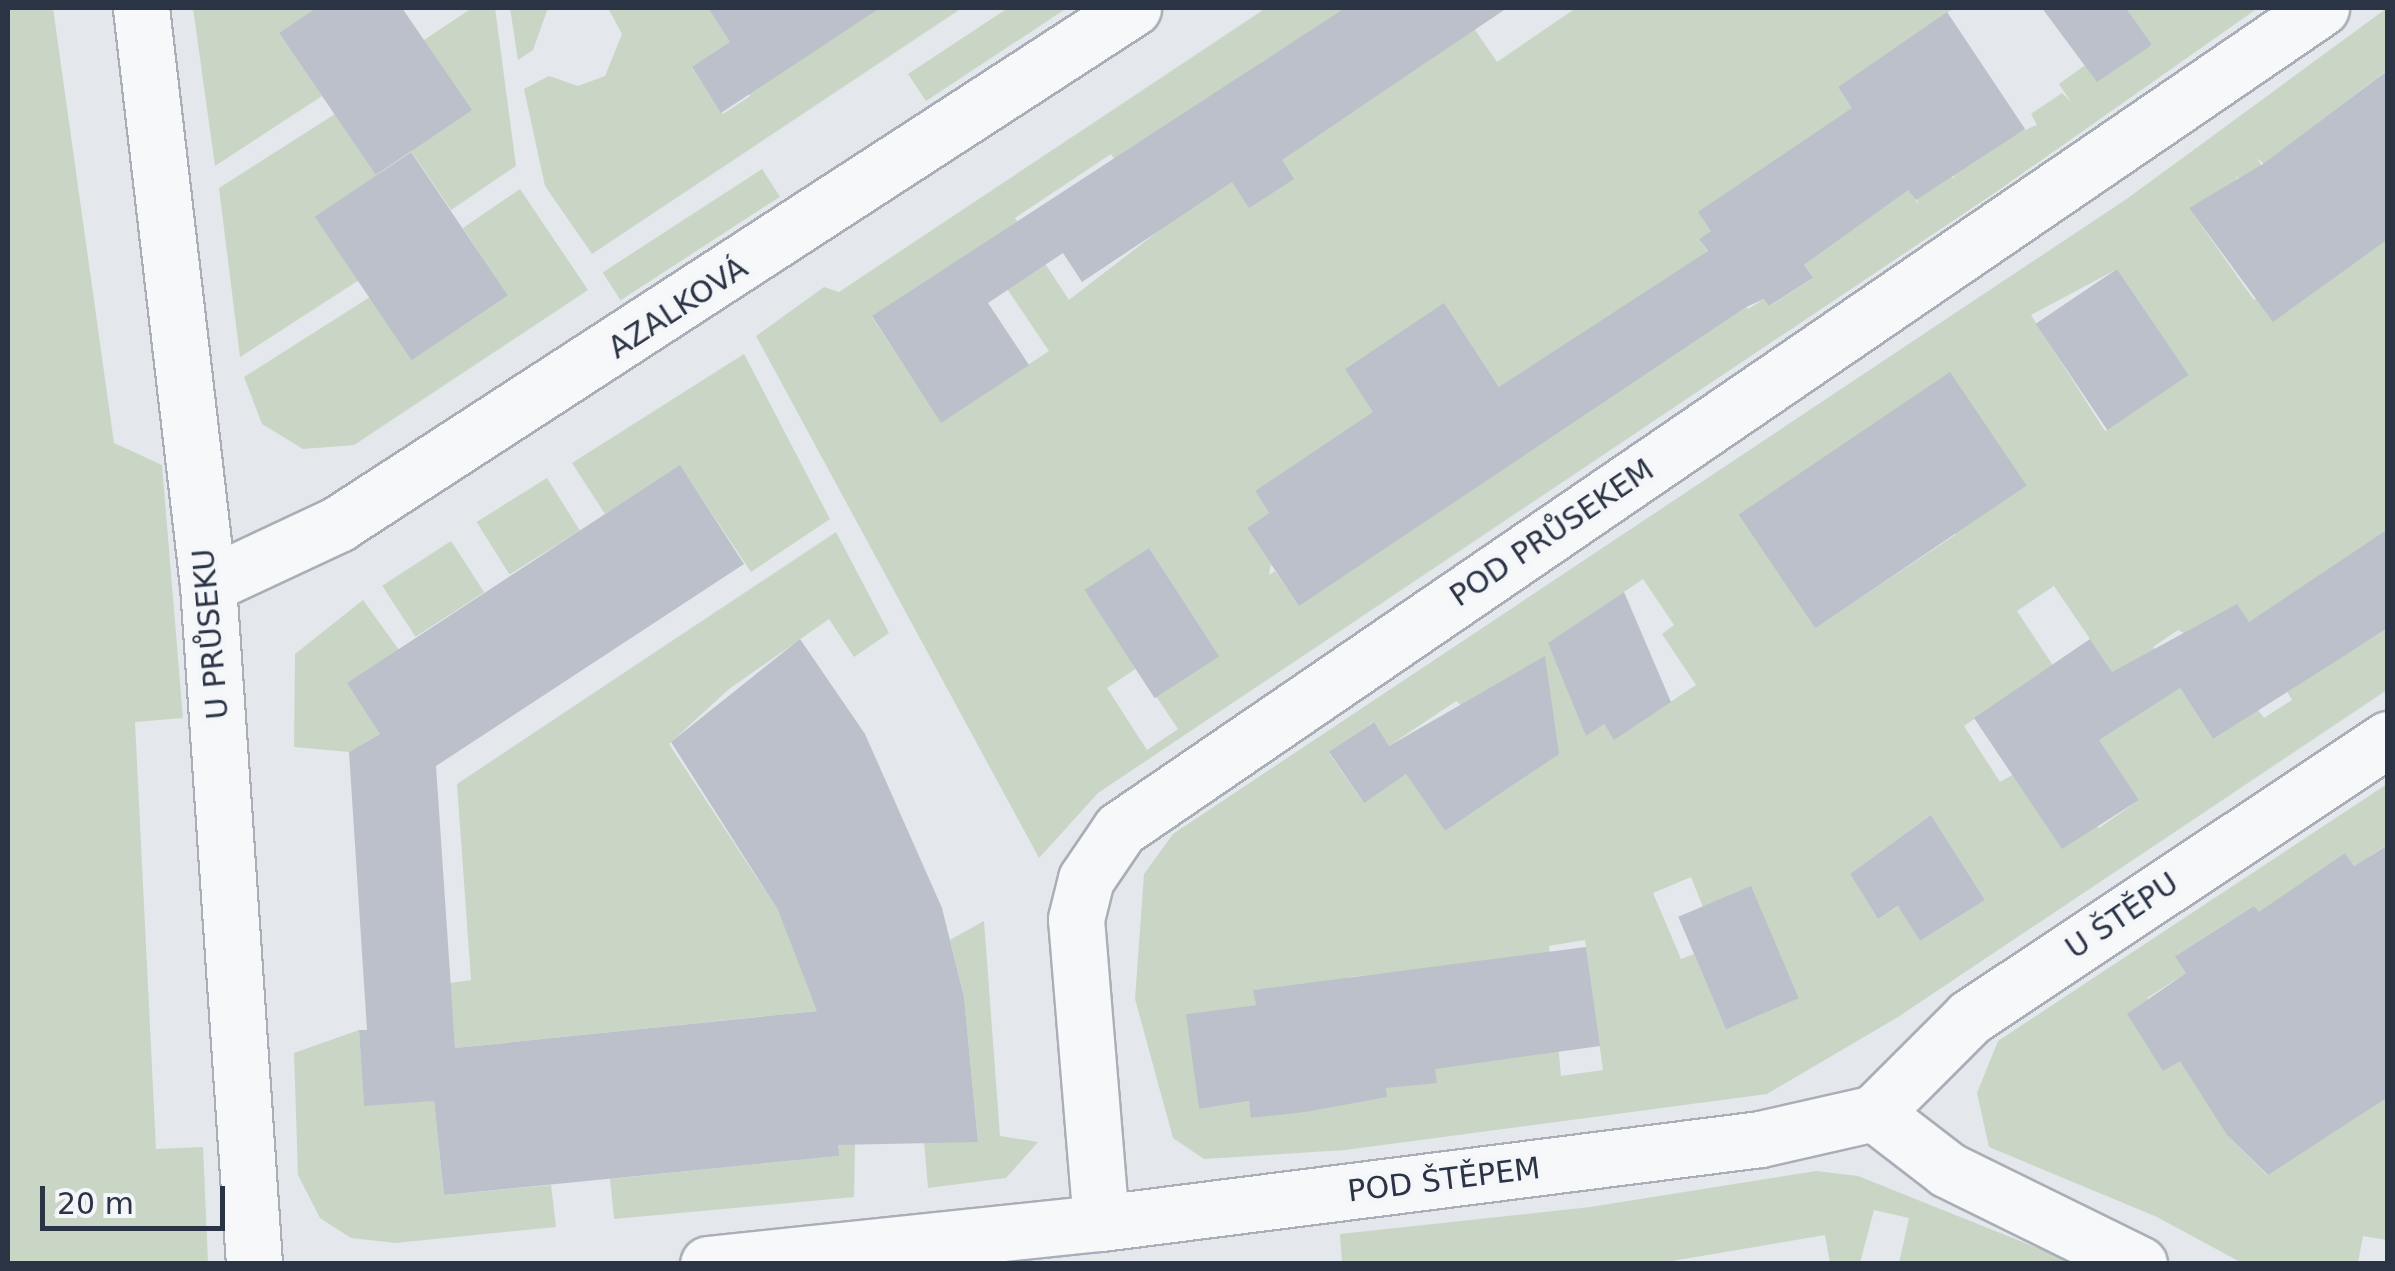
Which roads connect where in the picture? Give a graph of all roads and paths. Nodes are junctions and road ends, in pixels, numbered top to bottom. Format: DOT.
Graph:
graph roads {
  1 [pos="141,8"];
  2 [pos="1133,8"];
  3 [pos="2322,8"];
  4 [pos="208,585"];
  5 [pos="2388,739"];
  6 [pos="1874,1113"];
  7 [pos="1101,1223"];
  8 [pos="254,1264"];
  9 [pos="708,1264"];
  10 [pos="2138,1264"];
  1 -- 4 [label="street, U PRŮSEKU"];
  2 -- 4 [label="street, AZALKOVÁ"];
  3 -- 7 [label="street, POD PRŮSEKEM"];
  4 -- 8 [label="street, U PRŮSEKU"];
  5 -- 6 [label="street, U ŠTĚPU"];
  6 -- 7 [label="street, POD ŠTĚPEM"];
  6 -- 10 [label="street"];
  7 -- 9 [label="street, POD ŠTĚPEM"];
}
